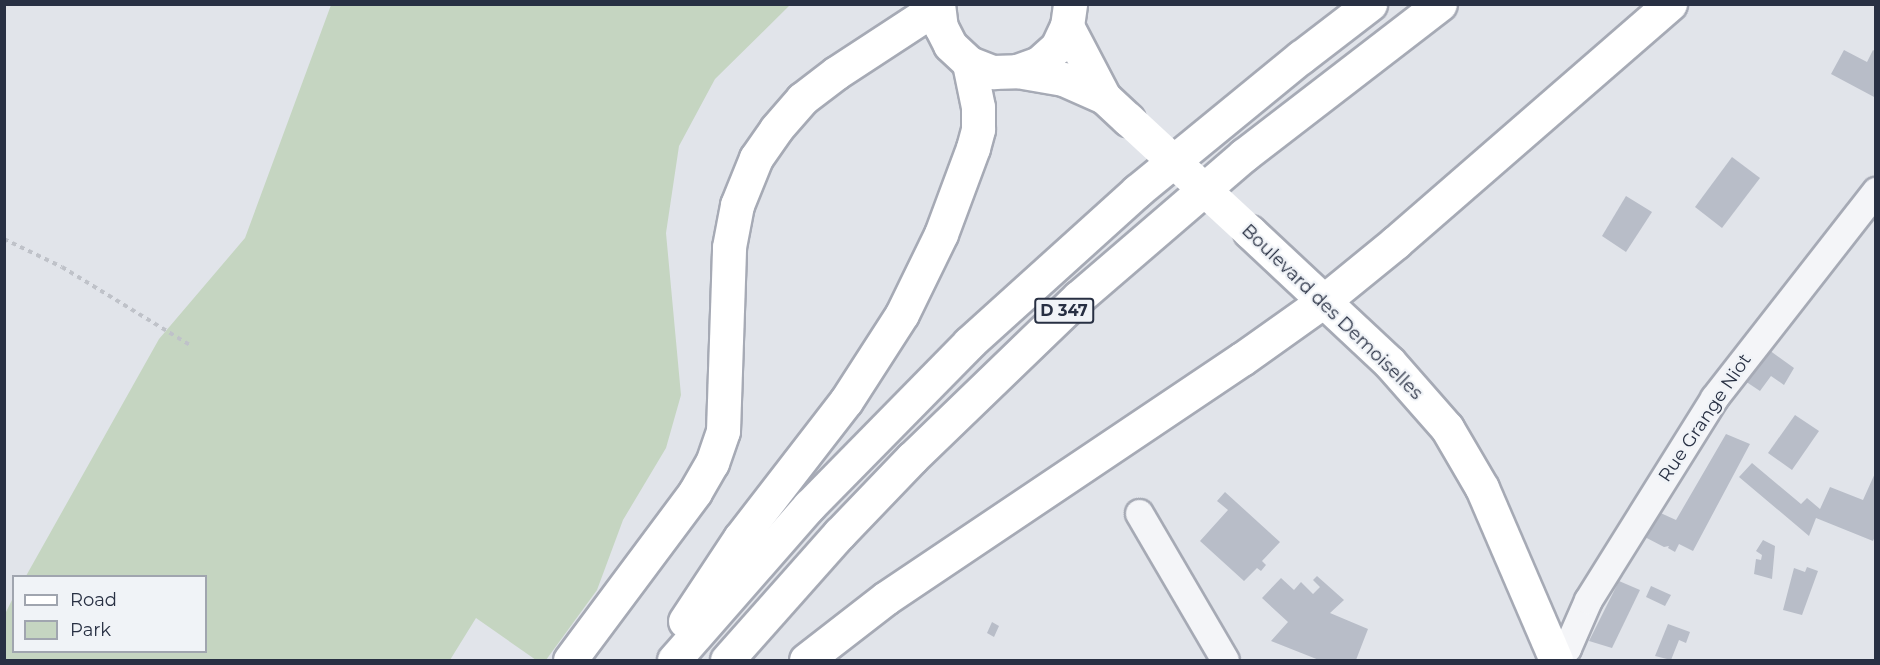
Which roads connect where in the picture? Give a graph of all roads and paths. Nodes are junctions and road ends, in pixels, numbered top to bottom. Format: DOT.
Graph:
graph roads {
  1 [pos="1370,4"];
  2 [pos="1440,4"];
  3 [pos="1671,4"];
  4 [pos="938,6"];
  5 [pos="1069,15"];
  6 [pos="876,50"];
  7 [pos="960,54"];
  8 [pos="1017,71"];
  9 [pos="1104,97"];
  10 [pos="1875,191"];
  11 [pos="4,239"];
  12 [pos="1325,300"];
  13 [pos="190,345"];
  14 [pos="1139,513"];
  15 [pos="1555,659"];
  16 [pos="570,660"];
  17 [pos="659,660"];
  18 [pos="674,660"];
  19 [pos="727,660"];
  20 [pos="806,660"];
  21 [pos="1225,660"];
  1 -- 18 [label="main road, D 347"];
  2 -- 19 [label="main road, D 347"];
  3 -- 12 [label="main road"];
  4 -- 6 [label="main road"];
  4 -- 7 [label="main road"];
  5 -- 8 [label="main road"];
  5 -- 9 [label="main road, Boulevard des Demoiselles"];
  6 -- 7 [label="main road"];
  6 -- 16 [label="main road"];
  7 -- 8 [label="main road, Boulevard des Demoiselles"];
  7 -- 17 [label="main road"];
  8 -- 9 [label="main road, Boulevard des Demoiselles"];
  9 -- 12 [label="main road, Boulevard des Demoiselles, bridge"];
  10 -- 15 [label="street, Rue Grange Niot"];
  11 -- 13 [label="path"];
  12 -- 15 [label="main road, Boulevard des Demoiselles"];
  12 -- 20 [label="main road"];
  14 -- 21 [label="street"];
}
